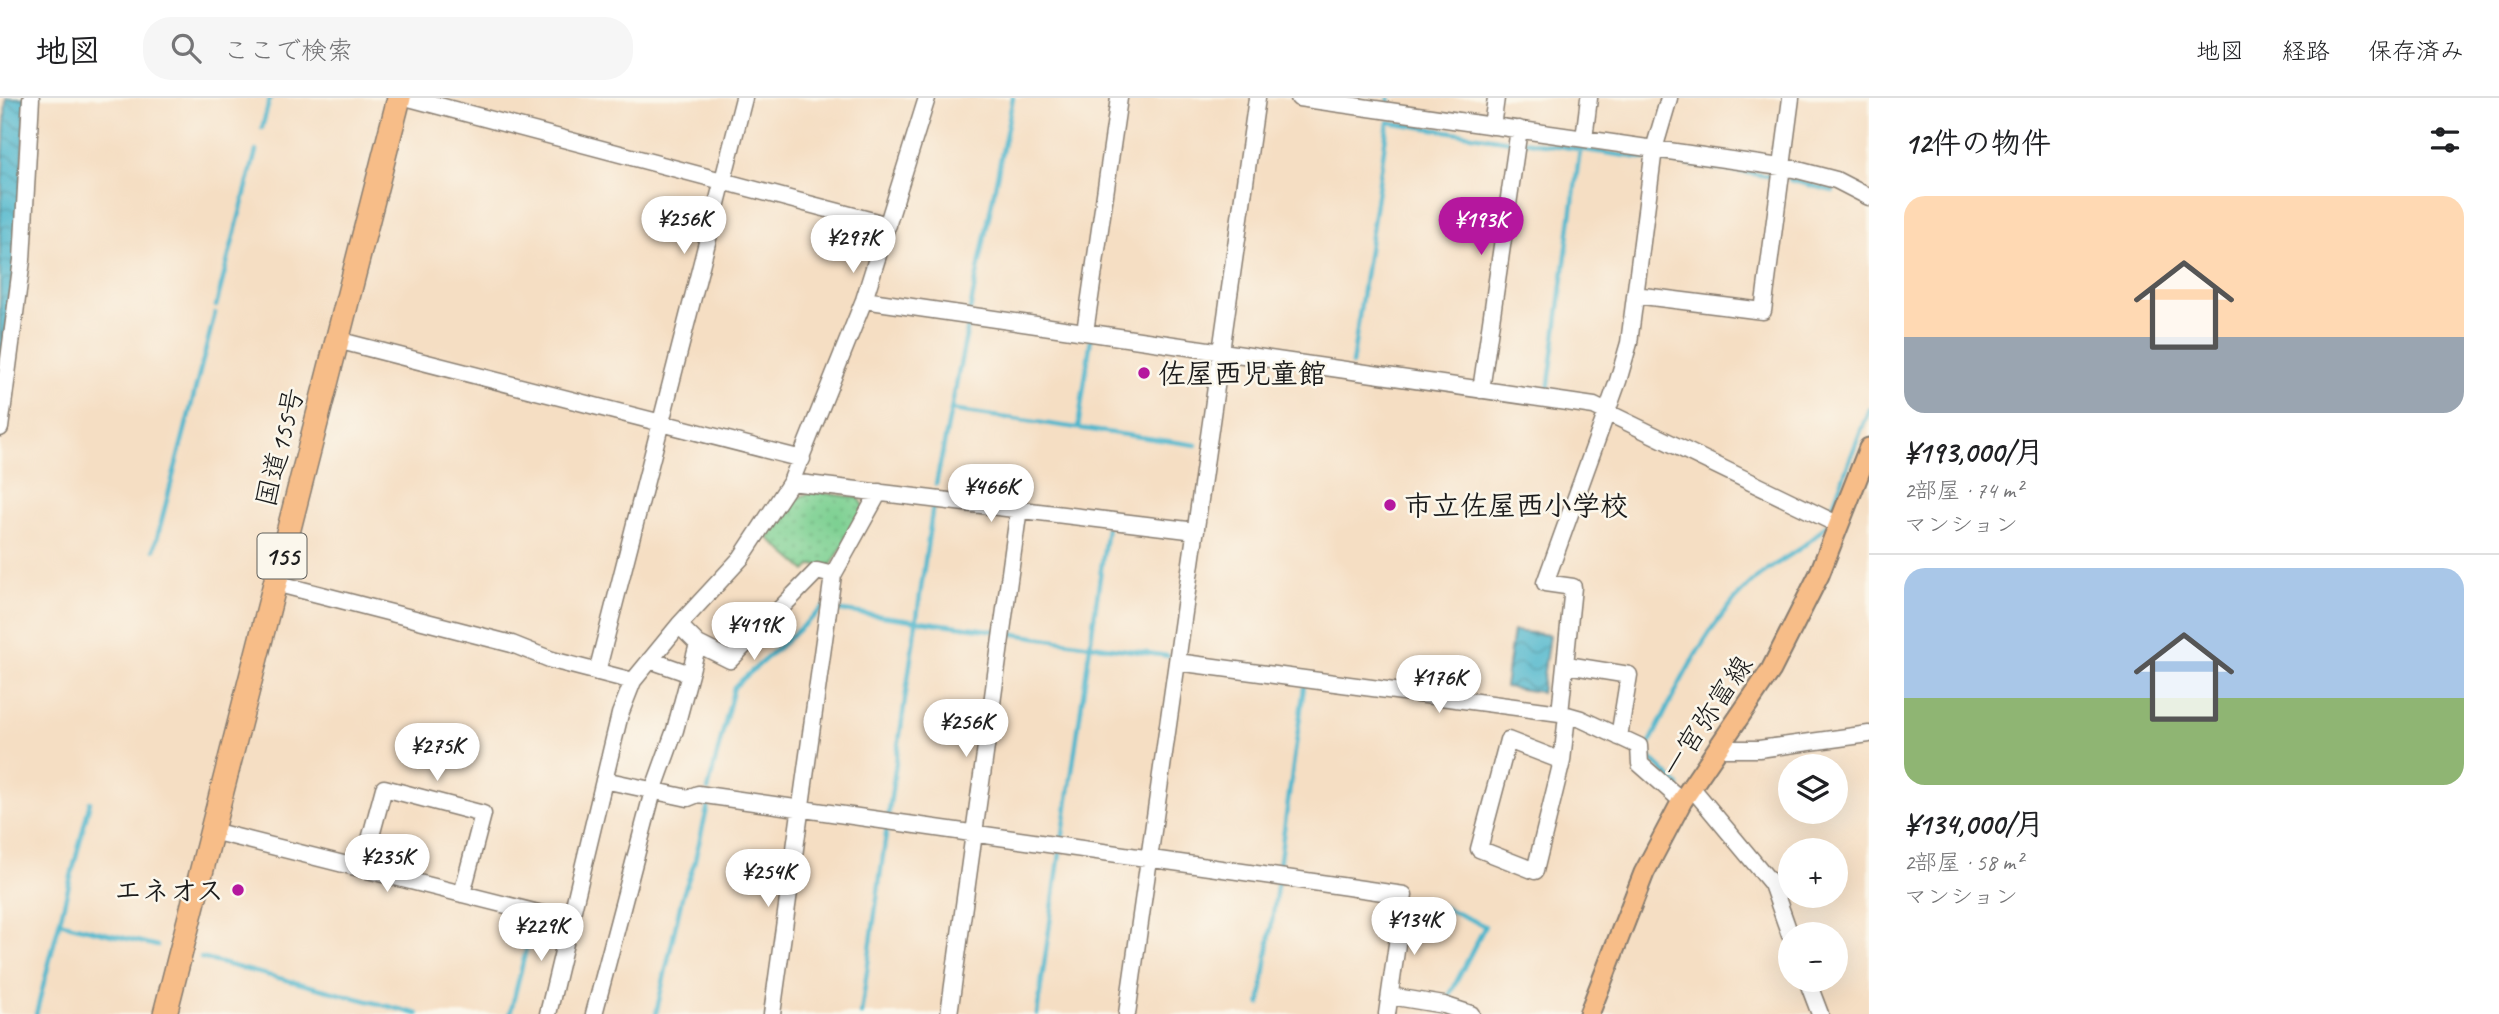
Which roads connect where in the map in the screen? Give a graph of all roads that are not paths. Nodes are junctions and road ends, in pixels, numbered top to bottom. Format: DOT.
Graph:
graph roads {
  1 [pos="32,98"];
  2 [pos="399,98"];
  3 [pos="409,98"];
  4 [pos="744,98"];
  5 [pos="927,98"];
  6 [pos="1119,98"];
  7 [pos="1256,98"];
  8 [pos="1299,98"];
  9 [pos="1496,98"];
  10 [pos="1589,98"];
  11 [pos="1669,98"];
  12 [pos="1791,98"];
  13 [pos="1492,126"];
  14 [pos="1519,129"];
  15 [pos="1584,139"];
  16 [pos="1654,149"];
  17 [pos="1784,167"];
  18 [pos="723,179"];
  19 [pos="1869,197"];
  20 [pos="888,225"];
  21 [pos="1635,296"];
  22 [pos="864,300"];
  23 [pos="1085,332"];
  24 [pos="337,340"];
  25 [pos="1221,353"];
  26 [pos="1481,390"];
  27 [pos="1607,412"];
  28 [pos="660,423"];
  29 [pos="0,428"];
  30 [pos="1869,448"];
  31 [pos="802,459"];
  32 [pos="791,482"];
  33 [pos="879,492"];
  34 [pos="1019,508"];
  35 [pos="1839,525"];
  36 [pos="1196,531"];
  37 [pos="834,575"];
  38 [pos="275,583"];
  39 [pos="679,625"];
  40 [pos="698,643"];
  41 [pos="650,660"];
  42 [pos="1177,662"];
  43 [pos="1567,665"];
  44 [pos="597,672"];
  45 [pos="690,674"];
  46 [pos="633,681"];
  47 [pos="1564,714"];
  48 [pos="1869,734"];
  49 [pos="1619,737"];
  50 [pos="1719,749"];
  51 [pos="1562,761"];
  52 [pos="604,780"];
  53 [pos="653,791"];
  54 [pos="1687,795"];
  55 [pos="800,808"];
  56 [pos="212,831"];
  57 [pos="974,833"];
  58 [pos="1149,859"];
  59 [pos="362,869"];
  60 [pos="462,894"];
  61 [pos="570,921"];
  62 [pos="1785,922"];
  63 [pos="1812,992"];
  64 [pos="1390,996"];
  65 [pos="165,1014"];
  66 [pos="548,1014"];
  67 [pos="594,1014"];
  68 [pos="772,1014"];
  69 [pos="949,1014"];
  70 [pos="1127,1014"];
  71 [pos="1387,1014"];
  72 [pos="1471,1014"];
  73 [pos="1588,1014"];
  74 [pos="1820,1014"];
  1 -- 29 [label="street"];
  2 -- 24 [label="highway, 国道155号 / 155"];
  3 -- 18 [label="street"];
  4 -- 18 [label="street"];
  5 -- 20 [label="street"];
  6 -- 23 [label="street"];
  7 -- 25 [label="street"];
  8 -- 13 [label="street"];
  9 -- 13 [label="street"];
  10 -- 15 [label="street"];
  11 -- 16 [label="street"];
  12 -- 17 [label="street"];
  13 -- 14 [label="street"];
  14 -- 15 [label="street"];
  14 -- 26 [label="street"];
  15 -- 16 [label="street"];
  16 -- 17 [label="street"];
  16 -- 21 [label="street"];
  17 -- 19 [label="street"];
  17 -- 21 [label="street"];
  18 -- 20 [label="street"];
  18 -- 28 [label="street"];
  20 -- 22 [label="street"];
  21 -- 27 [label="street"];
  22 -- 23 [label="street"];
  22 -- 31 [label="street"];
  23 -- 25 [label="street"];
  24 -- 28 [label="street"];
  24 -- 38 [label="highway, 国道155号 / 155"];
  25 -- 26 [label="street"];
  25 -- 36 [label="street"];
  26 -- 27 [label="street"];
  27 -- 35 [label="street"];
  27 -- 43 [label="street"];
  28 -- 31 [label="street"];
  28 -- 44 [label="street"];
  30 -- 35 [label="main road, 一宮弥富線"];
  31 -- 32 [label="street"];
  32 -- 33 [label="street"];
  32 -- 39 [label="street"];
  33 -- 34 [label="street"];
  33 -- 37 [label="street"];
  34 -- 36 [label="street"];
  34 -- 57 [label="street"];
  35 -- 50 [label="main road, 一宮弥富線"];
  36 -- 42 [label="street"];
  37 -- 40 [label="street"];
  37 -- 55 [label="street"];
  38 -- 44 [label="street"];
  38 -- 56 [label="highway, 国道155号 / 155"];
  39 -- 40 [label="street"];
  39 -- 41 [label="street"];
  40 -- 45 [label="street"];
  41 -- 45 [label="street"];
  41 -- 46 [label="street"];
  42 -- 47 [label="street"];
  42 -- 58 [label="street"];
  43 -- 47 [label="street"];
  43 -- 49 [label="street"];
  44 -- 46 [label="street"];
  45 -- 53 [label="street"];
  46 -- 52 [label="street"];
  47 -- 49 [label="street"];
  47 -- 51 [label="street"];
  48 -- 50 [label="street"];
  49 -- 54 [label="street"];
  50 -- 54 [label="main road, 一宮弥富線"];
  51 -- 51 [label="street"];
  52 -- 53 [label="street"];
  52 -- 61 [label="street"];
  53 -- 55 [label="street"];
  53 -- 67 [label="street"];
  54 -- 62 [label="street"];
  54 -- 73 [label="main road, 一宮弥富線"];
  55 -- 57 [label="street"];
  55 -- 68 [label="street"];
  56 -- 59 [label="street"];
  56 -- 65 [label="highway, 国道155号 / 155"];
  57 -- 58 [label="street"];
  57 -- 69 [label="street"];
  58 -- 64 [label="street"];
  58 -- 70 [label="street"];
  59 -- 60 [label="street"];
  59 -- 60 [label="street"];
  60 -- 61 [label="street"];
  61 -- 66 [label="street"];
  63 -- 74 [label="street"];
  64 -- 71 [label="street"];
  64 -- 72 [label="street"];
}
